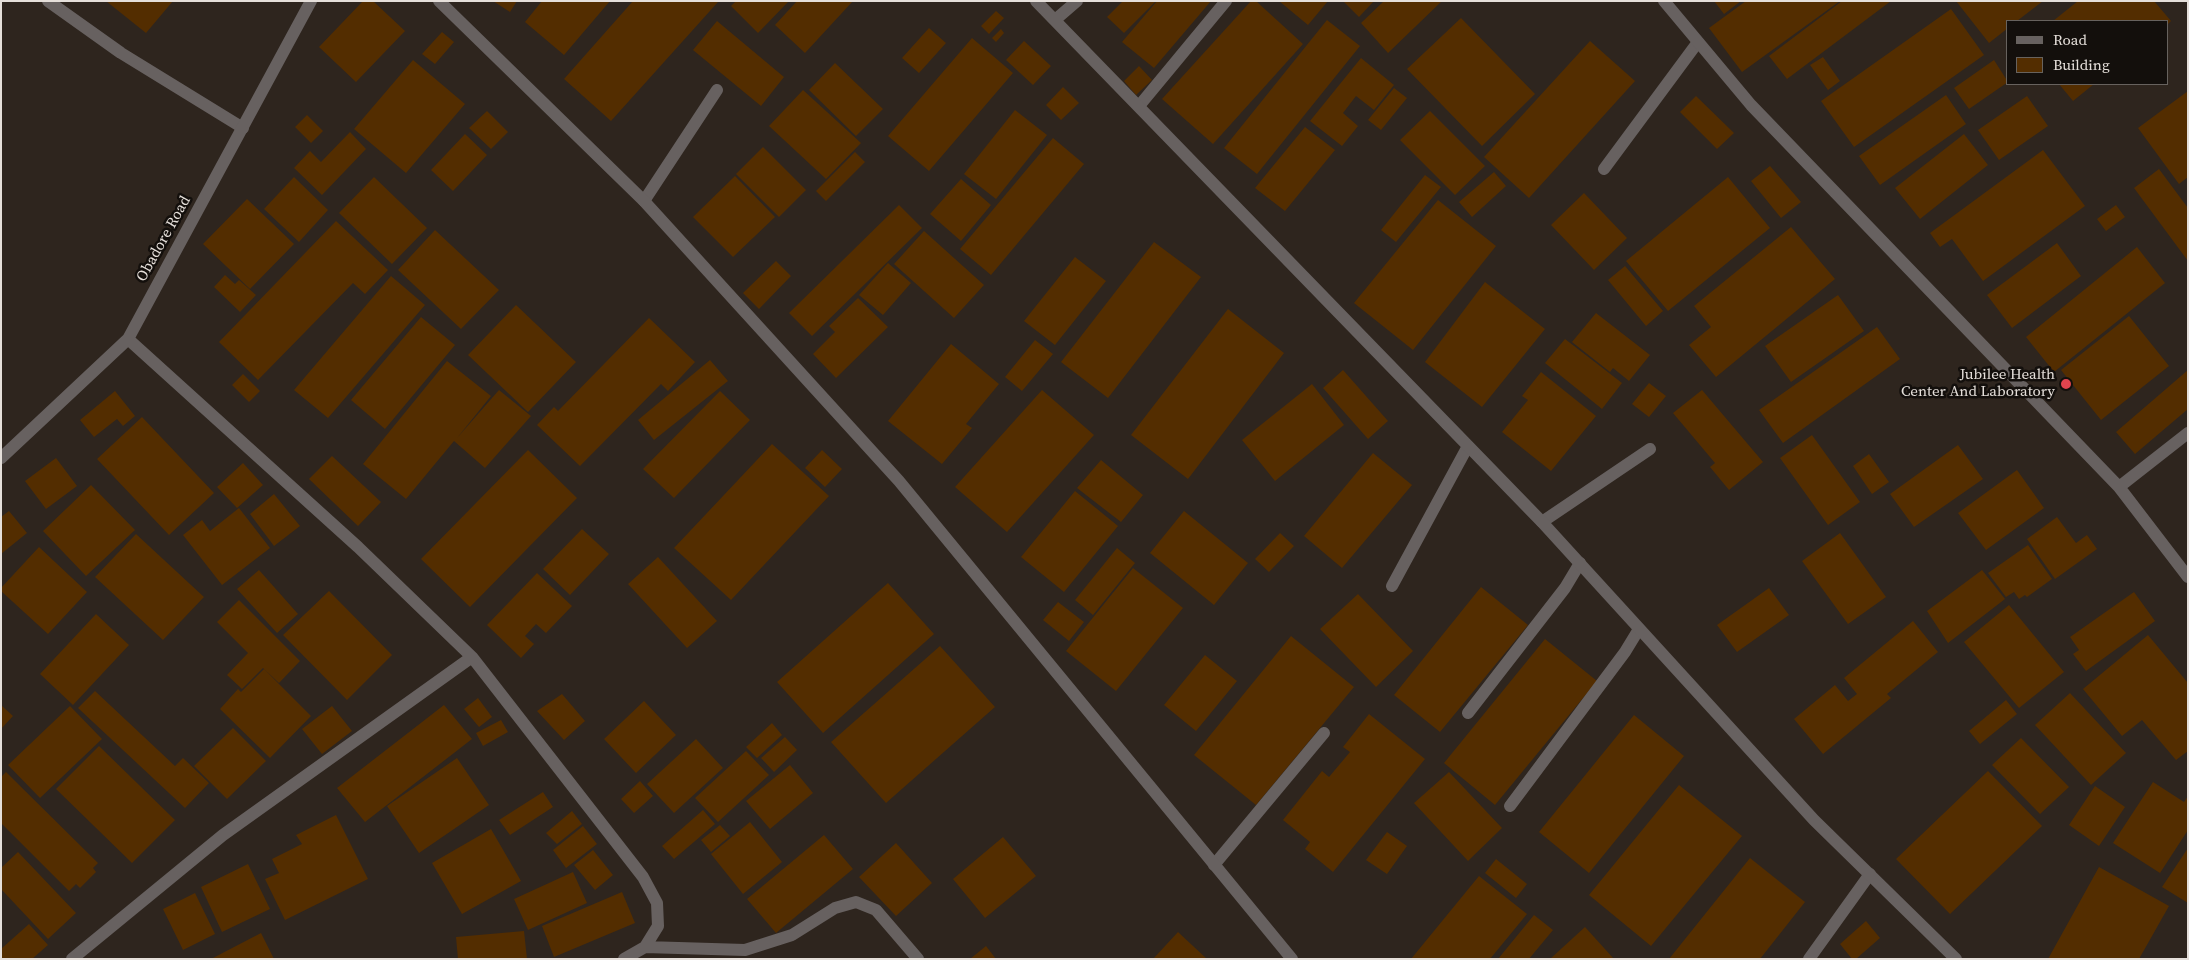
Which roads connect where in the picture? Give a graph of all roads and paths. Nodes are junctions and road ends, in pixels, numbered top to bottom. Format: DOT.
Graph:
graph roads {
  1 [pos="48,1"];
  2 [pos="439,1"];
  3 [pos="1036,1"];
  4 [pos="1078,1"];
  5 [pos="1226,1"];
  6 [pos="1664,1"];
  7 [pos="305,4"];
  8 [pos="1055,20"];
  9 [pos="1698,42"];
  10 [pos="717,90"];
  11 [pos="1139,106"];
  12 [pos="243,128"];
  13 [pos="1604,169"];
  14 [pos="644,200"];
  15 [pos="128,339"];
  16 [pos="2188,433"];
  17 [pos="1468,446"];
  18 [pos="1650,449"];
  19 [pos="1,458"];
  20 [pos="2119,487"];
  21 [pos="1542,522"];
  22 [pos="1580,564"];
  23 [pos="2188,577"];
  24 [pos="1392,586"];
  25 [pos="1639,629"];
  26 [pos="472,656"];
  27 [pos="1468,713"];
  28 [pos="1324,733"];
  29 [pos="1510,806"];
  30 [pos="1214,865"];
  31 [pos="1870,874"];
  32 [pos="645,947"];
  33 [pos="72,959"];
  34 [pos="624,959"];
  35 [pos="918,959"];
  36 [pos="1292,959"];
  37 [pos="1809,959"];
  38 [pos="1956,959"];
  1 -- 12 [label="street"];
  2 -- 14 [label="street"];
  3 -- 8 [label="street"];
  4 -- 8 [label="street"];
  5 -- 11 [label="street"];
  6 -- 9 [label="street"];
  7 -- 12 [label="street, Obadore Road"];
  8 -- 11 [label="street"];
  9 -- 13 [label="street"];
  9 -- 20 [label="street"];
  10 -- 14 [label="street"];
  11 -- 17 [label="street"];
  12 -- 15 [label="street, Obadore Road"];
  14 -- 30 [label="street"];
  15 -- 19 [label="street, Obadore Road"];
  15 -- 26 [label="street"];
  16 -- 20 [label="street"];
  17 -- 21 [label="street"];
  17 -- 24 [label="street"];
  18 -- 21 [label="street"];
  20 -- 23 [label="street"];
  21 -- 22 [label="street"];
  22 -- 25 [label="street"];
  22 -- 27 [label="street"];
  25 -- 29 [label="street"];
  25 -- 31 [label="street"];
  26 -- 32 [label="street"];
  26 -- 33 [label="street"];
  28 -- 30 [label="street"];
  30 -- 36 [label="street"];
  31 -- 37 [label="street"];
  31 -- 38 [label="street"];
  32 -- 34 [label="street"];
  32 -- 35 [label="street"];
}
